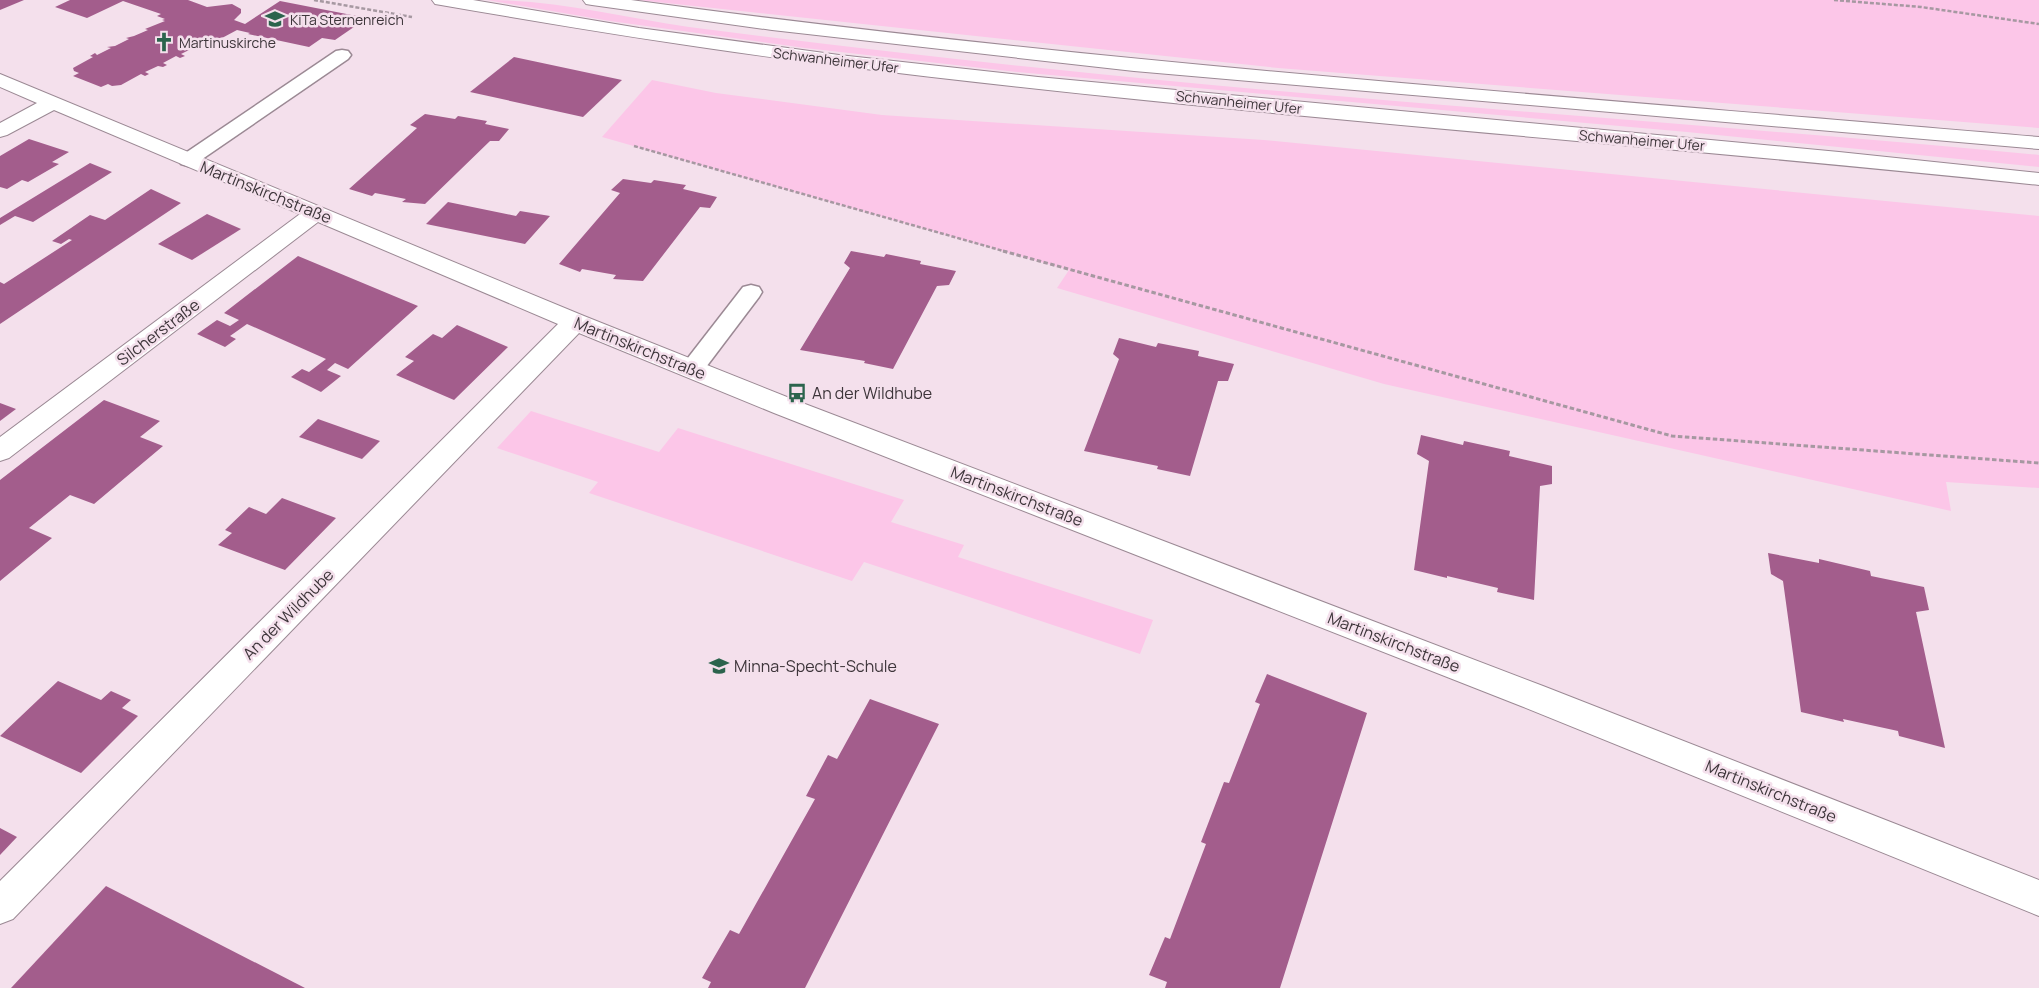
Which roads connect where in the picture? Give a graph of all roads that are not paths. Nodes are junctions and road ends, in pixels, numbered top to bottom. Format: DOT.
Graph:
graph roads {
  1 [pos="441,0"];
  2 [pos="592,0"];
  3 [pos="342,55"];
  4 [pos="0,80"];
  5 [pos="53,102"];
  6 [pos="0,131"];
  7 [pos="2039,143"];
  8 [pos="188,160"];
  9 [pos="2039,179"];
  10 [pos="316,213"];
  11 [pos="751,292"];
  12 [pos="575,322"];
  13 [pos="692,369"];
  14 [pos="0,451"];
  15 [pos="2039,898"];
  16 [pos="0,906"];
  1 -- 9 [label="main road, Schwanheimer Ufer"];
  2 -- 7 [label="main road, Schwanheimer Ufer"];
  3 -- 8 [label="lane"];
  4 -- 5 [label="main road, Martinskirchstraße"];
  5 -- 6 [label="main road"];
  5 -- 8 [label="main road, Martinskirchstraße"];
  8 -- 10 [label="main road, Martinskirchstraße"];
  10 -- 12 [label="main road, Martinskirchstraße"];
  10 -- 14 [label="main road, Silcherstraße"];
  11 -- 13 [label="lane"];
  12 -- 13 [label="main road, Martinskirchstraße"];
  12 -- 16 [label="main road, An der Wildhube"];
  13 -- 15 [label="main road, Martinskirchstraße"];
}
